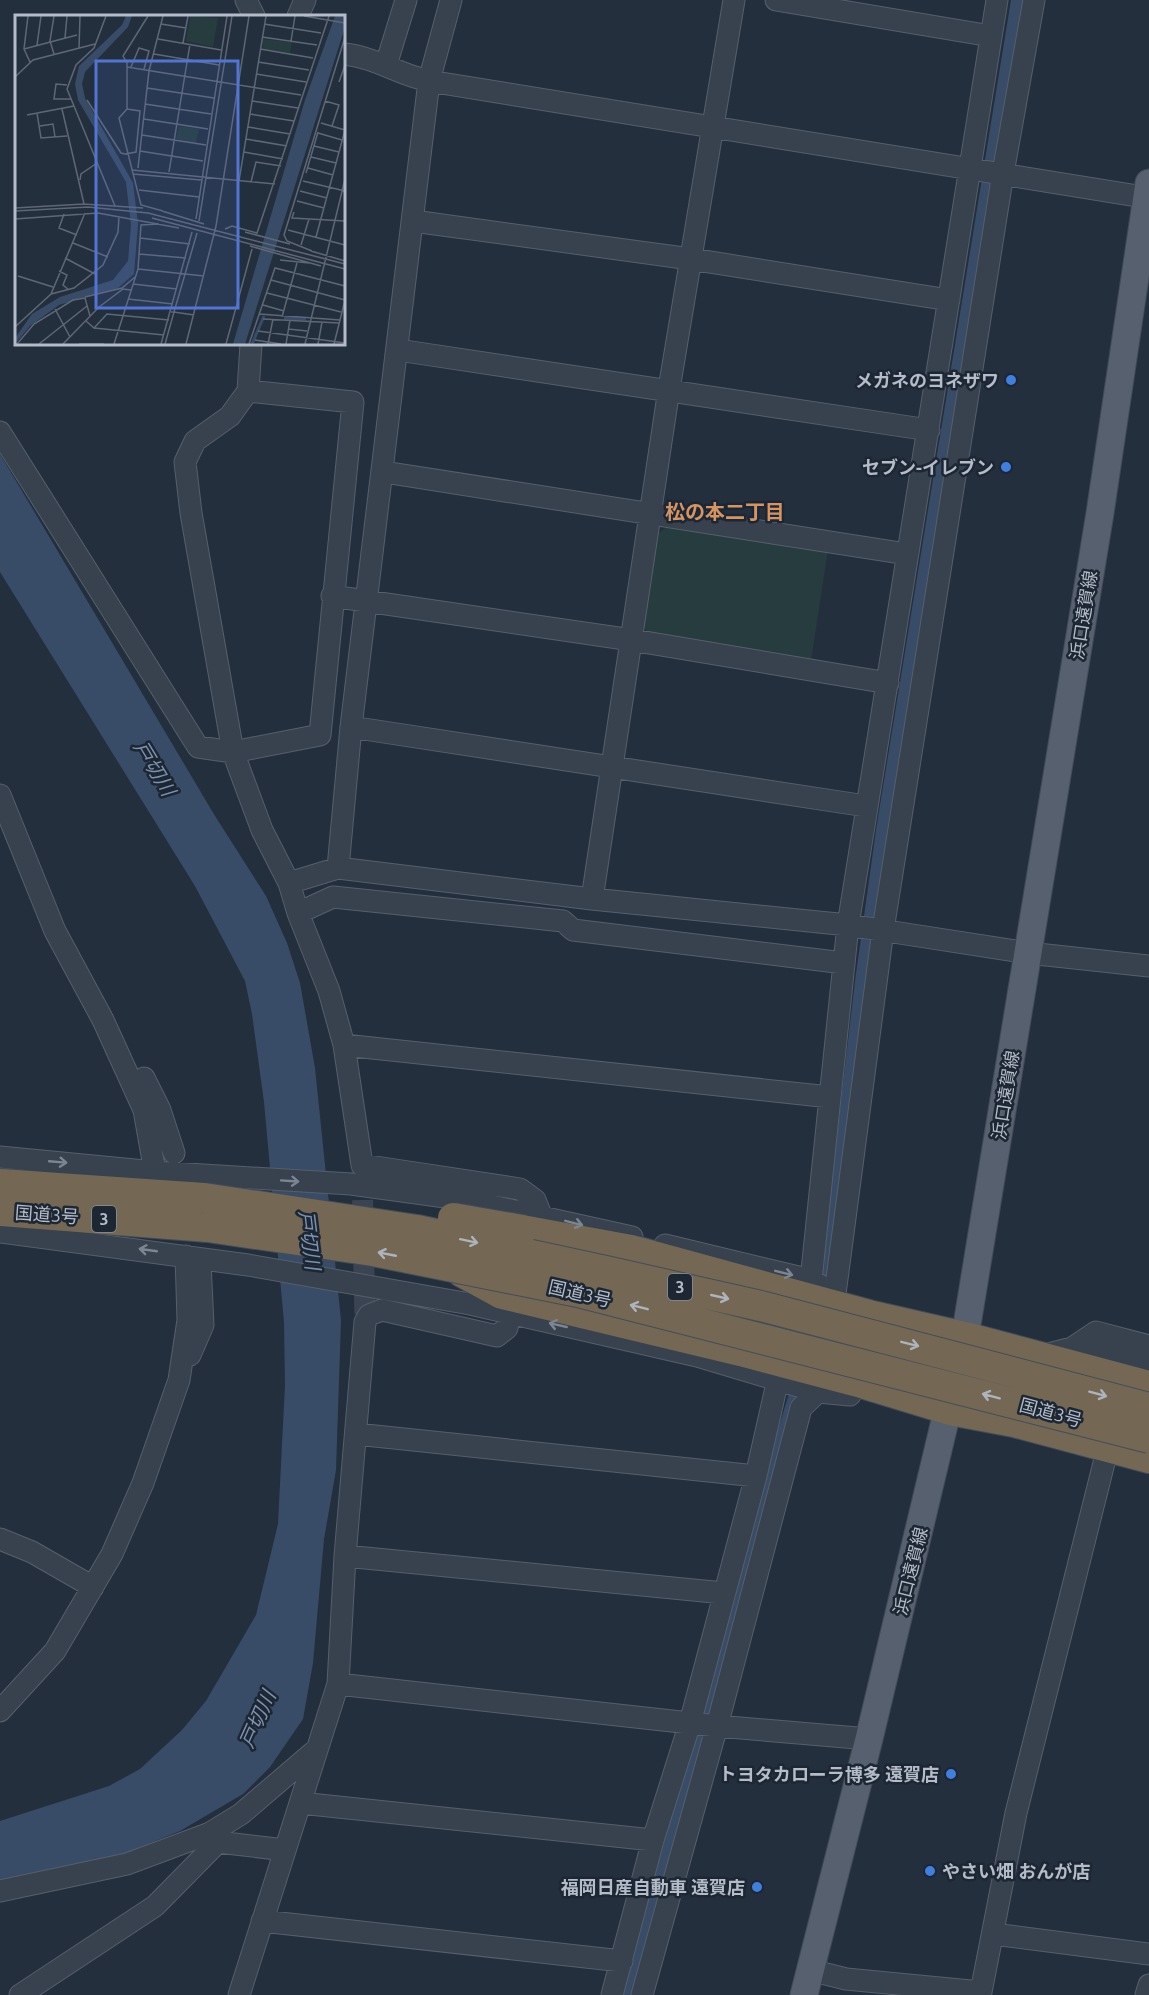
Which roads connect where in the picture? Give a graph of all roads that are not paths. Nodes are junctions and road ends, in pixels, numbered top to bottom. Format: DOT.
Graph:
graph roads {
  1 [pos="246,0"];
  2 [pos="305,0"];
  3 [pos="406,0"];
  4 [pos="451,0"];
  5 [pos="734,0"];
  6 [pos="776,0"];
  7 [pos="997,0"];
  8 [pos="1034,0"];
  9 [pos="254,15"];
  10 [pos="298,15"];
  11 [pos="991,36"];
  12 [pos="345,54"];
  13 [pos="386,65"];
  14 [pos="429,81"];
  15 [pos="714,129"];
  16 [pos="969,167"];
  17 [pos="1003,173"];
  18 [pos="1148,193"];
  19 [pos="413,221"];
  20 [pos="691,259"];
  21 [pos="949,300"];
  22 [pos="251,345"];
  23 [pos="398,350"];
  24 [pos="669,389"];
  25 [pos="248,391"];
  26 [pos="929,430"];
  27 [pos="0,432"];
  28 [pos="384,472"];
  29 [pos="650,512"];
  30 [pos="907,554"];
  31 [pos="332,596"];
  32 [pos="367,600"];
  33 [pos="632,640"];
  34 [pos="888,683"];
  35 [pos="351,726"];
  36 [pos="233,752"];
  37 [pos="612,766"];
  38 [pos="0,795"];
  39 [pos="866,806"];
  40 [pos="6,828"];
  41 [pos="338,868"];
  42 [pos="289,883"];
  43 [pos="592,899"];
  44 [pos="298,913"];
  45 [pos="848,925"];
  46 [pos="883,930"];
  47 [pos="1028,952"];
  48 [pos="844,963"];
  49 [pos="1149,966"];
  50 [pos="103,1020"];
  51 [pos="344,1045"];
  52 [pos="830,1097"];
  53 [pos="174,1153"];
  54 [pos="0,1157"];
  55 [pos="155,1172"];
  56 [pos="0,1185"];
  57 [pos="216,1201"];
  58 [pos="0,1211"];
  59 [pos="532,1222"];
  60 [pos="0,1232"];
  61 [pos="193,1259"];
  62 [pos="453,1267"];
  63 [pos="811,1280"];
  64 [pos="835,1294"];
  65 [pos="506,1304"];
  66 [pos="869,1315"];
  67 [pos="965,1337"];
  68 [pos="1149,1346"];
  69 [pos="1072,1347"];
  70 [pos="1041,1356"];
  71 [pos="1149,1367"];
  72 [pos="778,1379"];
  73 [pos="858,1382"];
  74 [pos="1149,1386"];
  75 [pos="818,1392"];
  76 [pos="1149,1408"];
  77 [pos="950,1410"];
  78 [pos="356,1434"];
  79 [pos="1149,1438"];
  80 [pos="1108,1447"];
  81 [pos="1149,1458"];
  82 [pos="756,1476"];
  83 [pos="0,1539"];
  84 [pos="345,1556"];
  85 [pos="93,1587"];
  86 [pos="724,1593"];
  87 [pos="338,1684"];
  88 [pos="0,1711"];
  89 [pos="690,1723"];
  90 [pos="717,1726"];
  91 [pos="869,1739"];
  92 [pos="317,1749"];
  93 [pos="300,1803"];
  94 [pos="216,1837"];
  95 [pos="653,1840"];
  96 [pos="285,1850"];
  97 [pos="0,1892"];
  98 [pos="262,1921"];
  99 [pos="993,1934"];
  100 [pos="1149,1954"];
  101 [pos="622,1961"];
  102 [pos="807,1982"];
  103 [pos="1149,1985"];
  104 [pos="20,1995"];
  105 [pos="239,1995"];
  106 [pos="612,1995"];
  107 [pos="642,1995"];
  108 [pos="1146,1995"];
  1 -- 9 [label="street"];
  2 -- 10 [label="street"];
  3 -- 13 [label="street"];
  4 -- 14 [label="street"];
  5 -- 15 [label="street"];
  6 -- 11 [label="street"];
  7 -- 11 [label="street"];
  8 -- 17 [label="street"];
  11 -- 16 [label="street"];
  12 -- 13 [label="street"];
  13 -- 14 [label="street"];
  14 -- 15 [label="street"];
  14 -- 19 [label="street"];
  15 -- 16 [label="street"];
  15 -- 20 [label="street"];
  16 -- 17 [label="street"];
  16 -- 21 [label="street"];
  17 -- 18 [label="street"];
  17 -- 46 [label="street"];
  18 -- 47 [label="main road, 浜口遠賀線"];
  19 -- 20 [label="street"];
  19 -- 23 [label="street"];
  20 -- 21 [label="street"];
  20 -- 24 [label="street"];
  21 -- 26 [label="street"];
  22 -- 25 [label="street"];
  23 -- 24 [label="street"];
  23 -- 28 [label="street"];
  24 -- 26 [label="street"];
  24 -- 29 [label="street"];
  25 -- 31 [label="street"];
  25 -- 36 [label="street"];
  26 -- 30 [label="street"];
  27 -- 36 [label="street"];
  28 -- 29 [label="street"];
  28 -- 32 [label="street"];
  29 -- 30 [label="street"];
  29 -- 33 [label="street"];
  30 -- 34 [label="street"];
  31 -- 32 [label="street"];
  31 -- 36 [label="street"];
  32 -- 33 [label="street"];
  32 -- 35 [label="street"];
  33 -- 34 [label="street"];
  33 -- 37 [label="street"];
  34 -- 39 [label="street"];
  35 -- 37 [label="street"];
  35 -- 41 [label="street"];
  36 -- 42 [label="street"];
  37 -- 39 [label="street"];
  37 -- 43 [label="street"];
  38 -- 40 [label="street"];
  39 -- 45 [label="street"];
  40 -- 50 [label="street"];
  41 -- 42 [label="street"];
  41 -- 43 [label="street"];
  42 -- 44 [label="street"];
  43 -- 45 [label="street"];
  44 -- 48 [label="street"];
  44 -- 51 [label="street"];
  45 -- 46 [label="street"];
  45 -- 48 [label="street"];
  46 -- 47 [label="street"];
  46 -- 64 [label="street"];
  47 -- 49 [label="street"];
  47 -- 67 [label="main road, 浜口遠賀線"];
  48 -- 52 [label="street"];
  50 -- 53 [label="street"];
  50 -- 55 [label="street"];
  51 -- 52 [label="street"];
  51 -- 59 [label="street"];
  52 -- 63 [label="street"];
  54 -- 55 [label="street, one-way"];
  55 -- 57 [label="street"];
  56 -- 57 [label="highway, 国道3号 / 3"];
  57 -- 58 [label="highway, 国道3号 / 3"];
  57 -- 59 [label="highway, bridge"];
  57 -- 59 [label="street, one-way"];
  62 -- 57 [label="highway, 国道3号 / 3, one-way, bridge"];
  57 -- 76 [label="highway, 国道3号 / 3, one-way, bridge"];
  59 -- 63 [label="street, one-way"];
  59 -- 66 [label="highway"];
  61 -- 60 [label="street, one-way"];
  61 -- 65 [label="street"];
  61 -- 85 [label="street"];
  62 -- 65 [label="highway"];
  79 -- 62 [label="highway, 国道3号 / 3, one-way, bridge"];
  63 -- 64 [label="street"];
  64 -- 66 [label="street"];
  72 -- 65 [label="street, one-way"];
  65 -- 73 [label="highway"];
  65 -- 78 [label="street"];
  66 -- 67 [label="highway"];
  67 -- 70 [label="highway"];
  67 -- 77 [label="main road, 浜口遠賀線"];
  68 -- 69 [label="street"];
  69 -- 70 [label="street"];
  69 -- 71 [label="street"];
  70 -- 74 [label="highway"];
  72 -- 75 [label="street"];
  72 -- 82 [label="street"];
  73 -- 75 [label="street"];
  73 -- 77 [label="highway"];
  75 -- 90 [label="street"];
  77 -- 80 [label="highway"];
  77 -- 91 [label="main road, 浜口遠賀線"];
  78 -- 82 [label="street"];
  78 -- 84 [label="street"];
  80 -- 81 [label="highway"];
  80 -- 99 [label="street"];
  82 -- 86 [label="street"];
  83 -- 85 [label="street"];
  84 -- 86 [label="street"];
  84 -- 87 [label="street"];
  85 -- 88 [label="street"];
  86 -- 89 [label="street"];
  87 -- 89 [label="street"];
  87 -- 92 [label="street"];
  89 -- 90 [label="street"];
  89 -- 95 [label="street"];
  90 -- 91 [label="street"];
  90 -- 107 [label="street"];
  91 -- 102 [label="main road, 浜口遠賀線"];
  92 -- 93 [label="street"];
  92 -- 94 [label="street"];
  93 -- 95 [label="street"];
  93 -- 96 [label="street"];
  94 -- 96 [label="street"];
  94 -- 97 [label="street"];
  94 -- 104 [label="street"];
  95 -- 101 [label="street"];
  96 -- 98 [label="street"];
  98 -- 101 [label="street"];
  98 -- 105 [label="street"];
  99 -- 100 [label="street"];
  99 -- 102 [label="street"];
  101 -- 106 [label="street"];
  103 -- 108 [label="street"];
}
